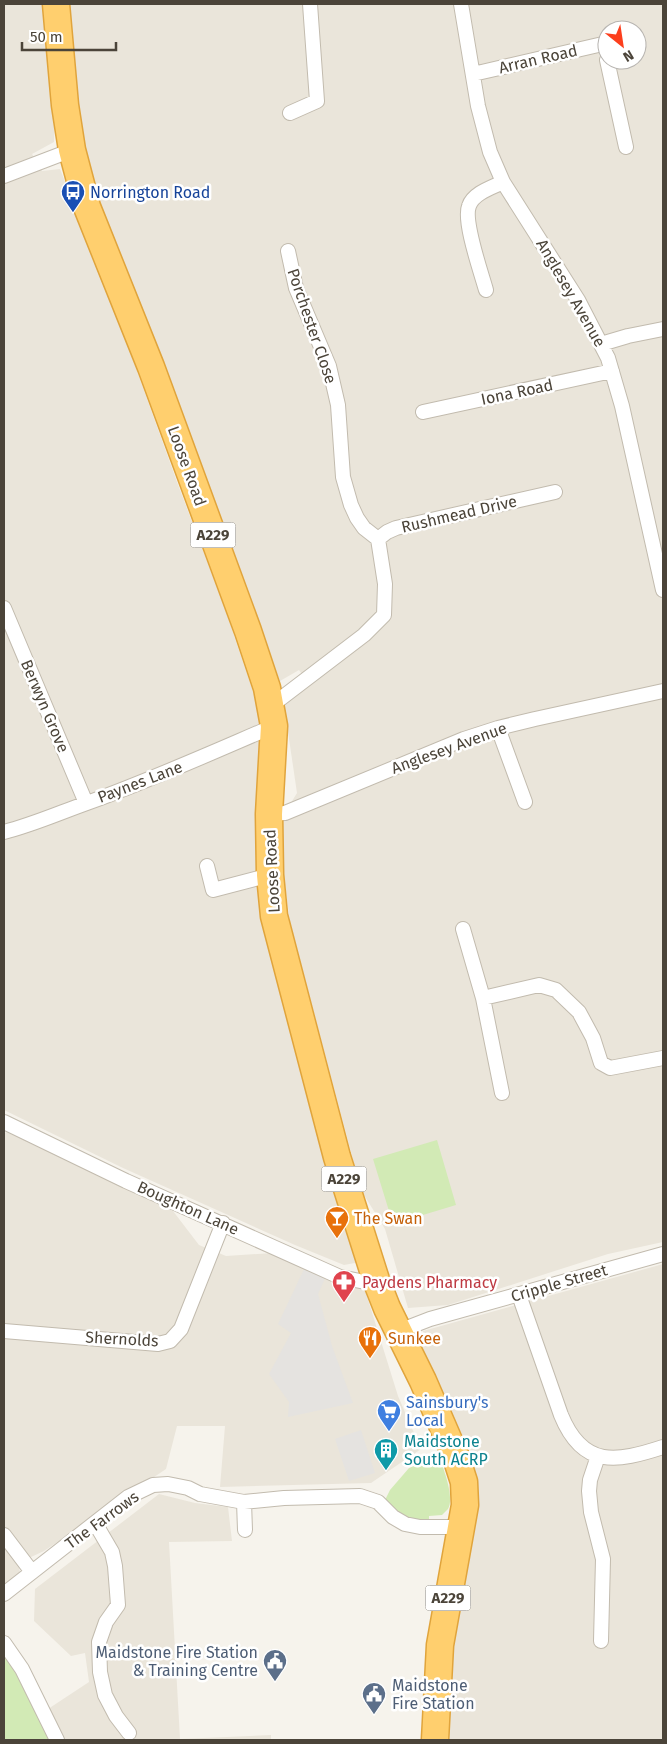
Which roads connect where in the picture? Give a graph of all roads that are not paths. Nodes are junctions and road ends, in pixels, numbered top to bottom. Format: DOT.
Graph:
graph roads {
  1 [pos="56,4"];
  2 [pos="310,4"];
  3 [pos="461,4"];
  4 [pos="597,46"];
  5 [pos="609,70"];
  6 [pos="472,74"];
  7 [pos="290,113"];
  8 [pos="626,147"];
  9 [pos="72,150"];
  10 [pos="4,176"];
  11 [pos="503,182"];
  12 [pos="288,251"];
  13 [pos="486,290"];
  14 [pos="663,329"];
  15 [pos="602,344"];
  16 [pos="612,371"];
  17 [pos="423,412"];
  18 [pos="555,492"];
  19 [pos="378,539"];
  20 [pos="663,590"];
  21 [pos="4,608"];
  22 [pos="663,692"];
  23 [pos="272,716"];
  24 [pos="498,728"];
  25 [pos="525,802"];
  26 [pos="86,803"];
  27 [pos="269,814"];
  28 [pos="4,832"];
  29 [pos="207,866"];
  30 [pos="270,875"];
  31 [pos="462,929"];
  32 [pos="483,998"];
  33 [pos="663,1058"];
  34 [pos="502,1093"];
  35 [pos="4,1122"];
  36 [pos="223,1224"];
  37 [pos="663,1254"];
  38 [pos="376,1280"];
  39 [pos="519,1295"];
  40 [pos="4,1331"];
  41 [pos="398,1331"];
  42 [pos="663,1447"];
  43 [pos="598,1456"];
  44 [pos="244,1502"];
  45 [pos="95,1523"];
  46 [pos="461,1527"];
  47 [pos="245,1530"];
  48 [pos="4,1535"];
  49 [pos="32,1572"];
  50 [pos="4,1594"];
  51 [pos="601,1641"];
  52 [pos="4,1643"];
  53 [pos="129,1733"];
  54 [pos="57,1740"];
  55 [pos="435,1740"];
  1 -- 9 [label="highway, Loose Road / A229"];
  2 -- 7 [label="street"];
  3 -- 6 [label="street, Anglesey Avenue"];
  4 -- 6 [label="street, Arran Road"];
  5 -- 8 [label="street, Arran Road"];
  6 -- 11 [label="street, Anglesey Avenue"];
  9 -- 10 [label="street"];
  9 -- 23 [label="highway, Loose Road / A229"];
  11 -- 13 [label="street"];
  11 -- 15 [label="street, Anglesey Avenue"];
  12 -- 19 [label="street, Porchester Close"];
  14 -- 15 [label="street"];
  15 -- 16 [label="street, Anglesey Avenue"];
  16 -- 17 [label="street, Iona Road"];
  16 -- 20 [label="street, Anglesey Avenue"];
  18 -- 19 [label="street, Rushmead Drive"];
  19 -- 23 [label="street"];
  21 -- 26 [label="street, Berwyn Grove"];
  22 -- 24 [label="street, Anglesey Avenue"];
  23 -- 26 [label="street, Paynes Lane"];
  23 -- 27 [label="highway, Loose Road / A229"];
  24 -- 25 [label="street"];
  24 -- 27 [label="street, Anglesey Avenue"];
  26 -- 28 [label="street, Paynes Lane"];
  27 -- 30 [label="highway, Loose Road / A229"];
  29 -- 30 [label="street"];
  30 -- 38 [label="highway, Loose Road / A229"];
  31 -- 32 [label="street"];
  32 -- 33 [label="street"];
  32 -- 34 [label="street"];
  35 -- 36 [label="street, Boughton Lane"];
  36 -- 38 [label="street, Boughton Lane"];
  36 -- 40 [label="street, Shernolds"];
  37 -- 39 [label="street, Cripple Street"];
  38 -- 41 [label="highway, Loose Road / A229"];
  39 -- 41 [label="street, Cripple Street"];
  39 -- 43 [label="street"];
  41 -- 46 [label="highway, Loose Road / A229"];
  42 -- 43 [label="street"];
  43 -- 51 [label="street"];
  44 -- 45 [label="street, The Farrows"];
  44 -- 46 [label="street, The Farrows"];
  44 -- 47 [label="street"];
  45 -- 49 [label="street, The Farrows"];
  45 -- 53 [label="street"];
  46 -- 55 [label="highway, Loose Road / A229"];
  48 -- 49 [label="street"];
  49 -- 50 [label="street, The Farrows"];
  52 -- 54 [label="street"];
}
